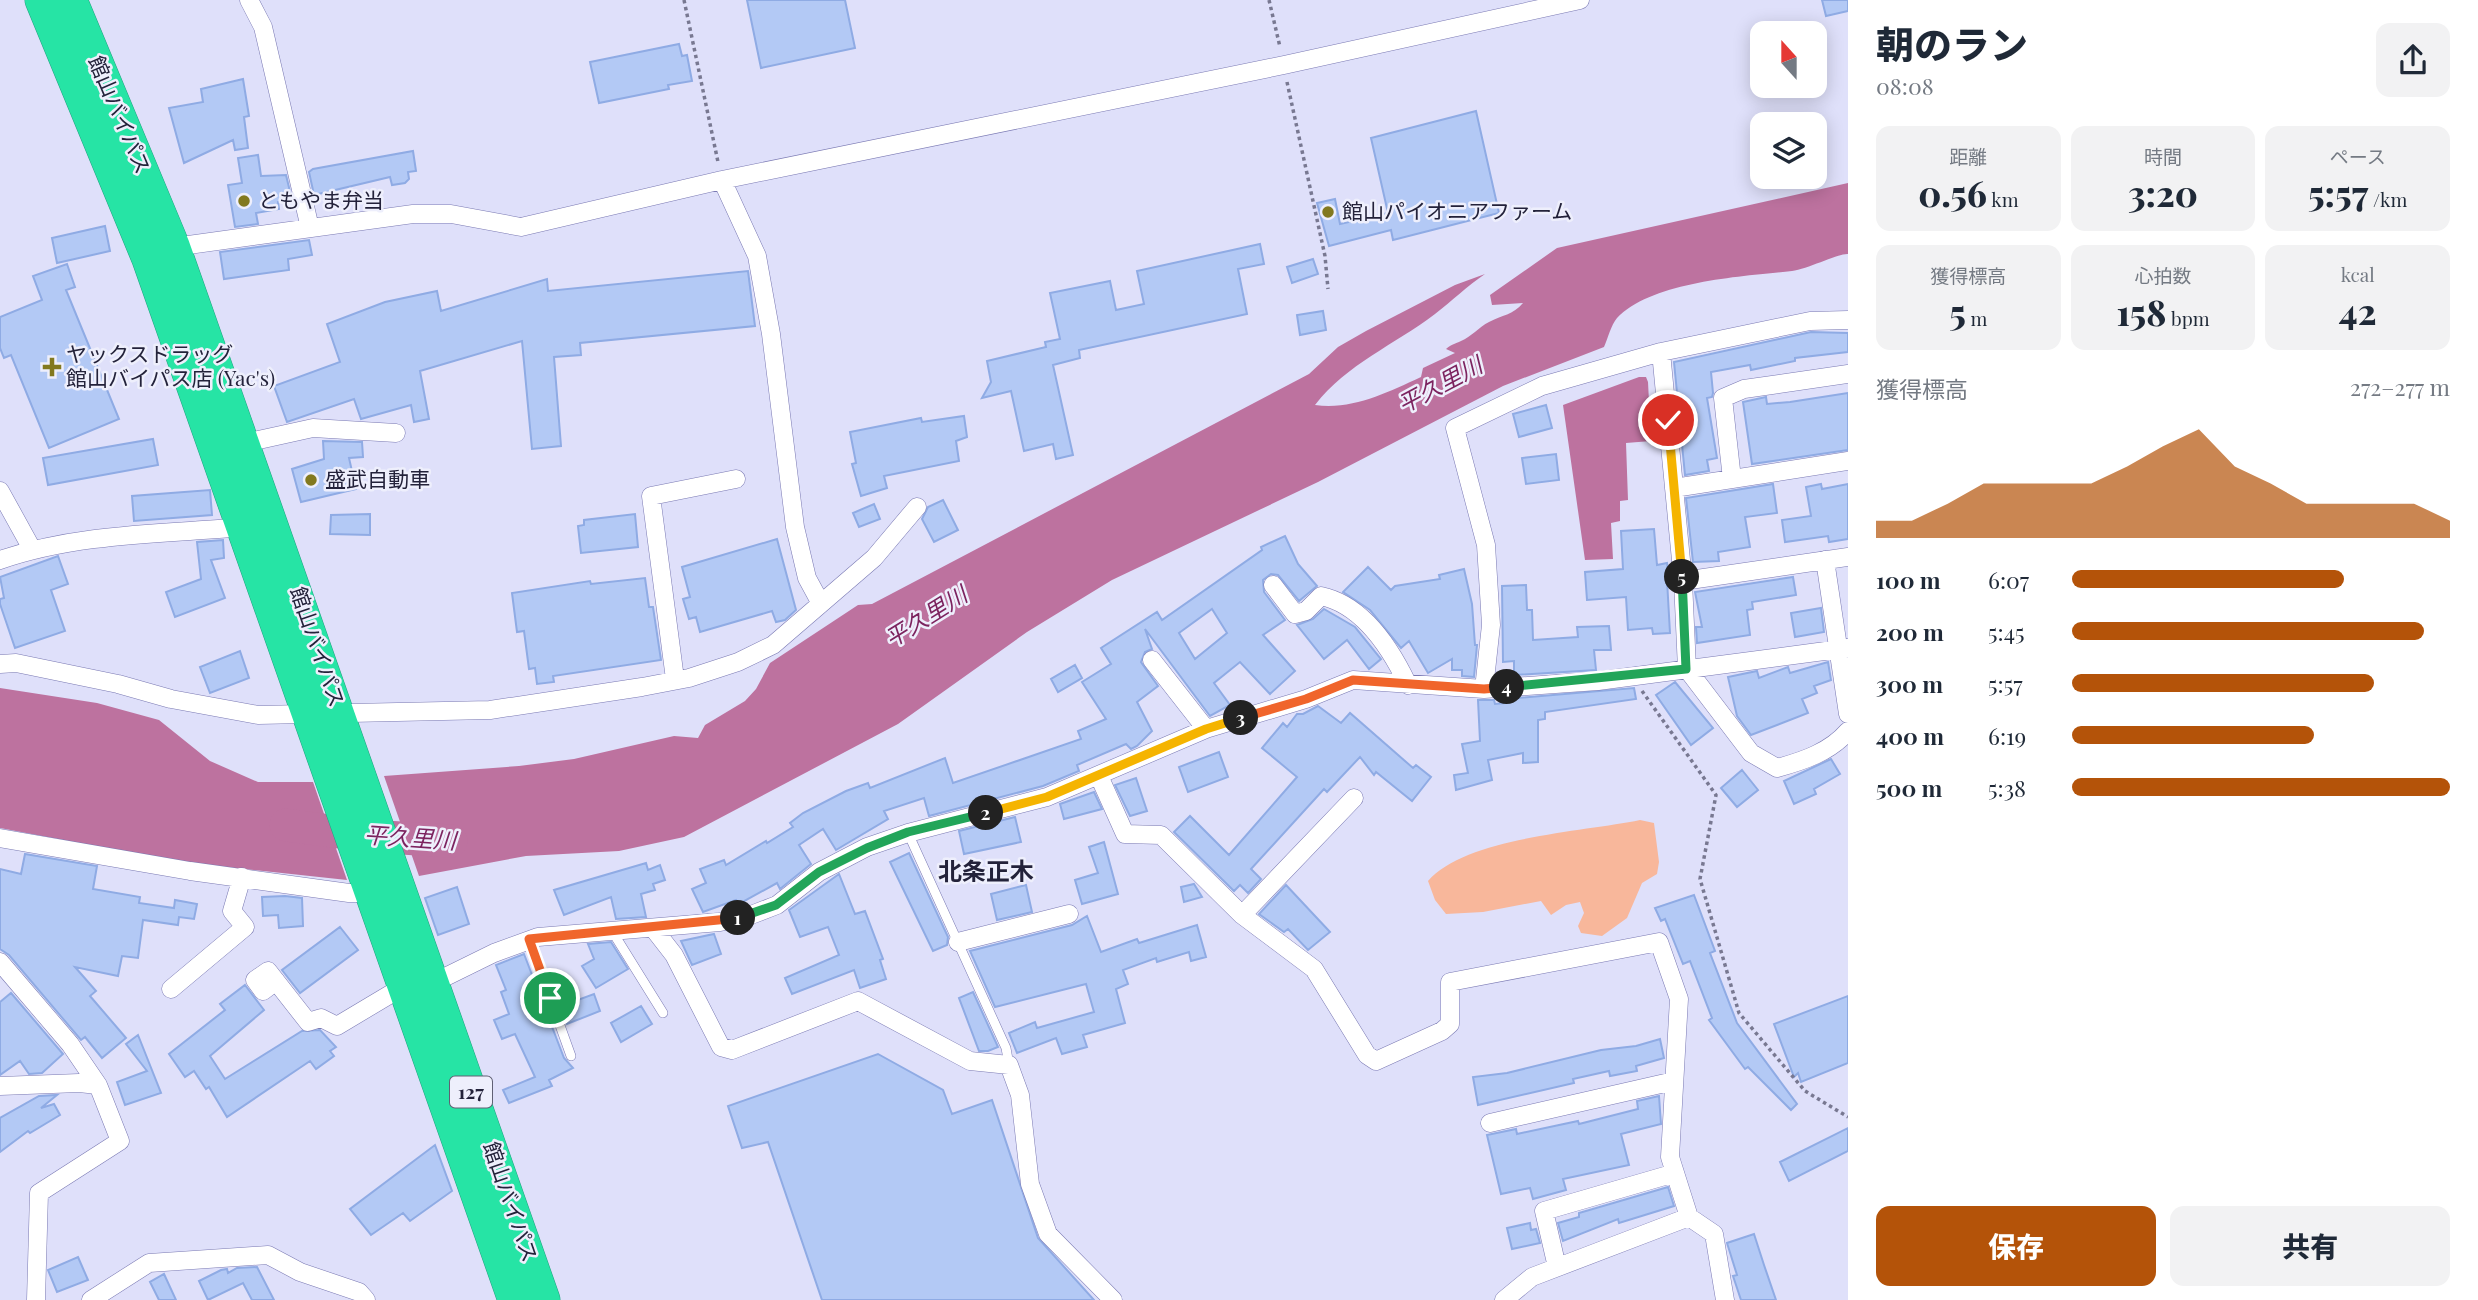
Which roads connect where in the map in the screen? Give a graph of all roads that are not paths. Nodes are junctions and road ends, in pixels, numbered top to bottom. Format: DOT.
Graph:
graph roads {
  1 [pos="41,0"];
  2 [pos="71,0"];
  3 [pos="249,0"];
  4 [pos="1580,0"];
  5 [pos="722,180"];
  6 [pos="310,228"];
  7 [pos="174,247"];
  8 [pos="1848,320"];
  9 [pos="1661,352"];
  10 [pos="1848,374"];
  11 [pos="396,433"];
  12 [pos="245,443"];
  13 [pos="1848,461"];
  14 [pos="736,479"];
  15 [pos="1732,479"];
  16 [pos="1674,488"];
  17 [pos="0,491"];
  18 [pos="917,507"];
  19 [pos="245,527"];
  20 [pos="32,549"];
  21 [pos="1848,557"];
  22 [pos="0,560"];
  23 [pos="1825,560"];
  24 [pos="1683,581"];
  25 [pos="1273,584"];
  26 [pos="820,602"];
  27 [pos="1844,649"];
  28 [pos="1153,660"];
  29 [pos="0,664"];
  30 [pos="1686,669"];
  31 [pos="675,679"];
  32 [pos="1408,685"];
  33 [pos="1484,689"];
  34 [pos="1848,714"];
  35 [pos="326,718"];
  36 [pos="1206,729"];
  37 [pos="1848,731"];
  38 [pos="1099,776"];
  39 [pos="1354,798"];
  40 [pos="908,832"];
  41 [pos="0,838"];
  42 [pos="242,877"];
  43 [pos="385,888"];
  44 [pos="1069,914"];
  45 [pos="1242,915"];
  46 [pos="653,928"];
  47 [pos="612,931"];
  48 [pos="529,939"];
  49 [pos="958,942"];
  50 [pos="0,962"];
  51 [pos="275,981"];
  52 [pos="419,984"];
  53 [pos="171,989"];
  54 [pos="663,1013"];
  55 [pos="571,1056"];
  56 [pos="1009,1065"];
  57 [pos="1674,1081"];
  58 [pos="98,1085"];
  59 [pos="0,1086"];
  60 [pos="1490,1123"];
  61 [pos="1675,1173"];
  62 [pos="1689,1217"];
  63 [pos="1557,1267"];
  64 [pos="36,1300"];
  65 [pos="90,1300"];
  66 [pos="366,1300"];
  67 [pos="514,1300"];
  68 [pos="544,1300"];
  69 [pos="1113,1300"];
  70 [pos="1504,1300"];
  71 [pos="1725,1300"];
  1 -- 19 [label="highway, 館山バイパス / 127"];
  2 -- 7 [label="highway, 館山バイパス / 127"];
  3 -- 6 [label="street"];
  4 -- 5 [label="street"];
  5 -- 6 [label="street"];
  5 -- 26 [label="street"];
  6 -- 7 [label="street"];
  7 -- 12 [label="highway, 館山バイパス / 127"];
  8 -- 9 [label="street"];
  9 -- 16 [label="street"];
  9 -- 33 [label="street"];
  10 -- 15 [label="street"];
  11 -- 12 [label="street"];
  12 -- 35 [label="highway, 館山バイパス / 127"];
  13 -- 15 [label="street"];
  14 -- 31 [label="street"];
  15 -- 16 [label="street"];
  16 -- 24 [label="street"];
  17 -- 20 [label="street"];
  18 -- 26 [label="street"];
  19 -- 20 [label="street"];
  19 -- 35 [label="highway, 館山バイパス / 127"];
  20 -- 22 [label="street"];
  21 -- 23 [label="street"];
  23 -- 24 [label="street"];
  23 -- 27 [label="street"];
  24 -- 30 [label="street"];
  25 -- 32 [label="street"];
  26 -- 31 [label="street"];
  27 -- 30 [label="street"];
  27 -- 34 [label="street"];
  28 -- 36 [label="street"];
  29 -- 35 [label="street"];
  30 -- 33 [label="street"];
  30 -- 37 [label="street"];
  31 -- 35 [label="street"];
  32 -- 33 [label="street"];
  32 -- 36 [label="street"];
  35 -- 43 [label="highway, 館山バイパス / 127"];
  36 -- 38 [label="street"];
  38 -- 40 [label="street"];
  38 -- 45 [label="street"];
  39 -- 45 [label="street"];
  40 -- 46 [label="street"];
  40 -- 49 [label="lane"];
  41 -- 42 [label="street"];
  42 -- 43 [label="street"];
  42 -- 53 [label="street"];
  43 -- 52 [label="highway, 館山バイパス / 127"];
  44 -- 49 [label="street"];
  45 -- 57 [label="street"];
  46 -- 47 [label="street"];
  46 -- 56 [label="street"];
  47 -- 48 [label="street"];
  47 -- 54 [label="lane"];
  48 -- 52 [label="street"];
  48 -- 55 [label="lane"];
  49 -- 56 [label="lane"];
  50 -- 58 [label="street"];
  51 -- 52 [label="street"];
  52 -- 67 [label="highway, 館山バイパス / 127"];
  52 -- 68 [label="highway, 館山バイパス / 127"];
  56 -- 69 [label="street"];
  57 -- 60 [label="street"];
  57 -- 61 [label="street"];
  58 -- 59 [label="street"];
  58 -- 64 [label="street"];
  61 -- 62 [label="street"];
  61 -- 63 [label="street"];
  62 -- 63 [label="street"];
  62 -- 71 [label="street"];
  63 -- 70 [label="street"];
  65 -- 66 [label="street"];
}
